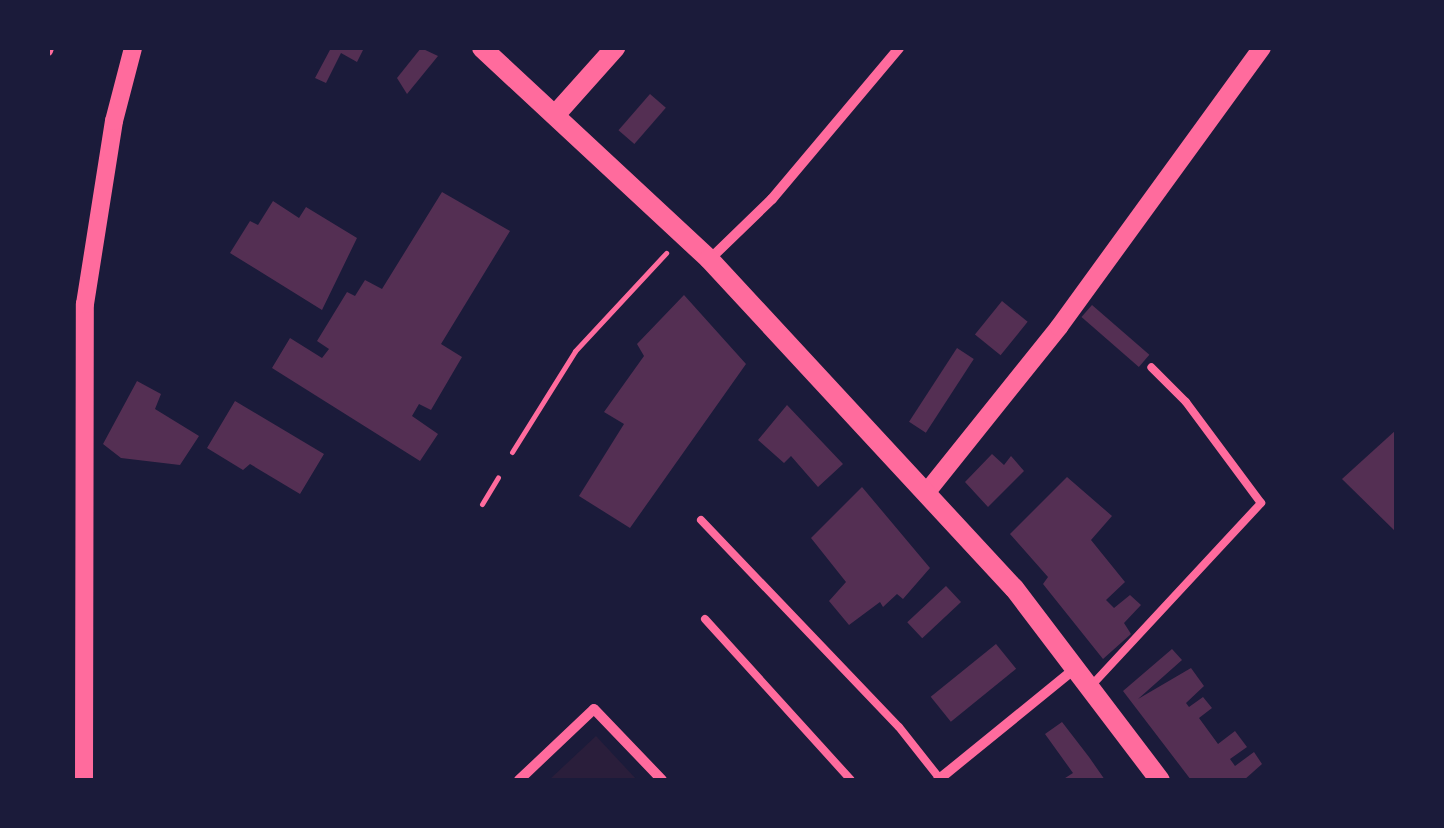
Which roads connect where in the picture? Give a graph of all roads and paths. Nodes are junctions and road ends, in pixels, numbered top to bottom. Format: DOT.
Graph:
graph roads {
  1 [pos="133,48"];
  2 [pos="482,48"];
  3 [pos="615,48"];
  4 [pos="899,48"];
  5 [pos="1262,48"];
  6 [pos="556,114"];
  7 [pos="682,236"];
  8 [pos="709,260"];
  9 [pos="1151,367"];
  10 [pos="512,452"];
  11 [pos="498,478"];
  12 [pos="926,493"];
  13 [pos="482,504"];
  14 [pos="702,520"];
  15 [pos="705,619"];
  16 [pos="1076,668"];
  17 [pos="1091,686"];
  18 [pos="84,780"];
  19 [pos="519,780"];
  20 [pos="662,780"];
  21 [pos="851,780"];
  22 [pos="939,780"];
  23 [pos="1160,780"];
  1 -- 18 [label="street"];
  2 -- 6 [label="main road"];
  3 -- 6 [label="main road"];
  4 -- 8 [label="street"];
  5 -- 12 [label="street"];
  6 -- 7 [label="main road"];
  7 -- 8 [label="main road"];
  7 -- 10 [label="path"];
  8 -- 12 [label="main road"];
  9 -- 17 [label="lane"];
  11 -- 13 [label="path"];
  12 -- 16 [label="main road"];
  14 -- 22 [label="lane"];
  15 -- 21 [label="lane"];
  16 -- 17 [label="main road"];
  16 -- 22 [label="street"];
  17 -- 23 [label="main road"];
  19 -- 20 [label="street"];
}
